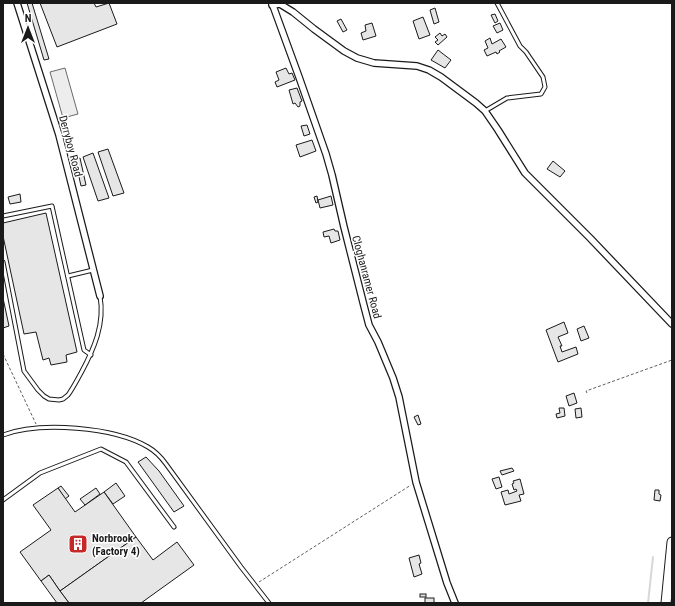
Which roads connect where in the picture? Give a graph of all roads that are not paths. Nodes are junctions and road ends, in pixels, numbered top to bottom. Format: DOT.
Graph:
graph roads {
  1 [pos="17,3"];
  2 [pos="497,3"];
  3 [pos="272,4"];
  4 [pos="485,111"];
  5 [pos="3,216"];
  6 [pos="3,262"];
  7 [pos="94,270"];
  8 [pos="68,276"];
  9 [pos="100,296"];
  10 [pos="672,324"];
  11 [pos="91,355"];
  12 [pos="3,435"];
  13 [pos="3,500"];
  14 [pos="174,527"];
  15 [pos="672,542"];
  16 [pos="270,603"];
  17 [pos="455,603"];
  18 [pos="666,603"];
  1 -- 7 [label="street, Derryboy Road"];
  2 -- 4 [label="lane"];
  3 -- 4 [label="street"];
  3 -- 17 [label="street, Cloghanramer Road"];
  4 -- 10 [label="street"];
  5 -- 8 [label="lane"];
  6 -- 11 [label="lane"];
  7 -- 8 [label="lane"];
  7 -- 9 [label="street, Derryboy Road"];
  8 -- 11 [label="lane"];
  9 -- 11 [label="lane"];
  12 -- 16 [label="lane"];
  13 -- 14 [label="lane"];
  15 -- 18 [label="highway"];
}
